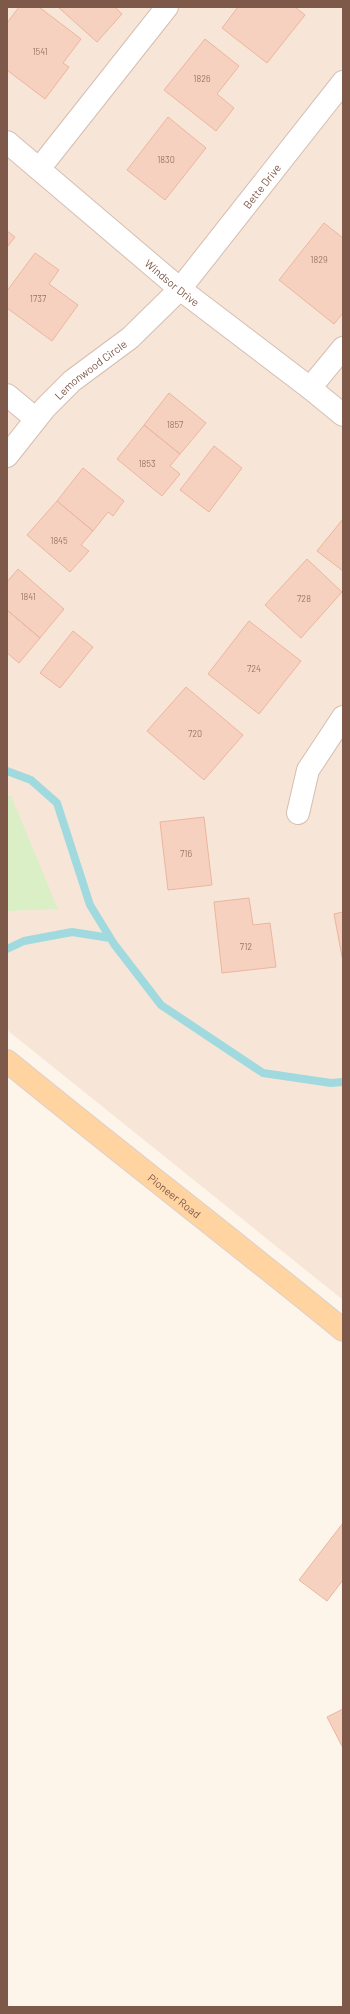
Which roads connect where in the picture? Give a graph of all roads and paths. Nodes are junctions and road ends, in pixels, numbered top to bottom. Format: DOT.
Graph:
graph roads {
  1 [pos="167,7"];
  2 [pos="343,82"];
  3 [pos="7,142"];
  4 [pos="39,169"];
  5 [pos="180,289"];
  6 [pos="343,348"];
  7 [pos="310,388"];
  8 [pos="7,395"];
  9 [pos="343,415"];
  10 [pos="36,419"];
  11 [pos="7,456"];
  12 [pos="343,717"];
  13 [pos="298,813"];
  14 [pos="7,1061"];
  15 [pos="343,1330"];
  1 -- 4 [label="street"];
  2 -- 5 [label="street, Bette Drive"];
  3 -- 4 [label="street, Windsor Drive"];
  4 -- 5 [label="street, Windsor Drive"];
  5 -- 7 [label="street, Windsor Drive"];
  5 -- 10 [label="street, Lemonwood Circle"];
  6 -- 7 [label="street"];
  7 -- 9 [label="street, Windsor Drive"];
  8 -- 10 [label="street"];
  10 -- 11 [label="street, Lemonwood Circle"];
  12 -- 13 [label="street"];
  14 -- 15 [label="main road, Pioneer Road"];
}
